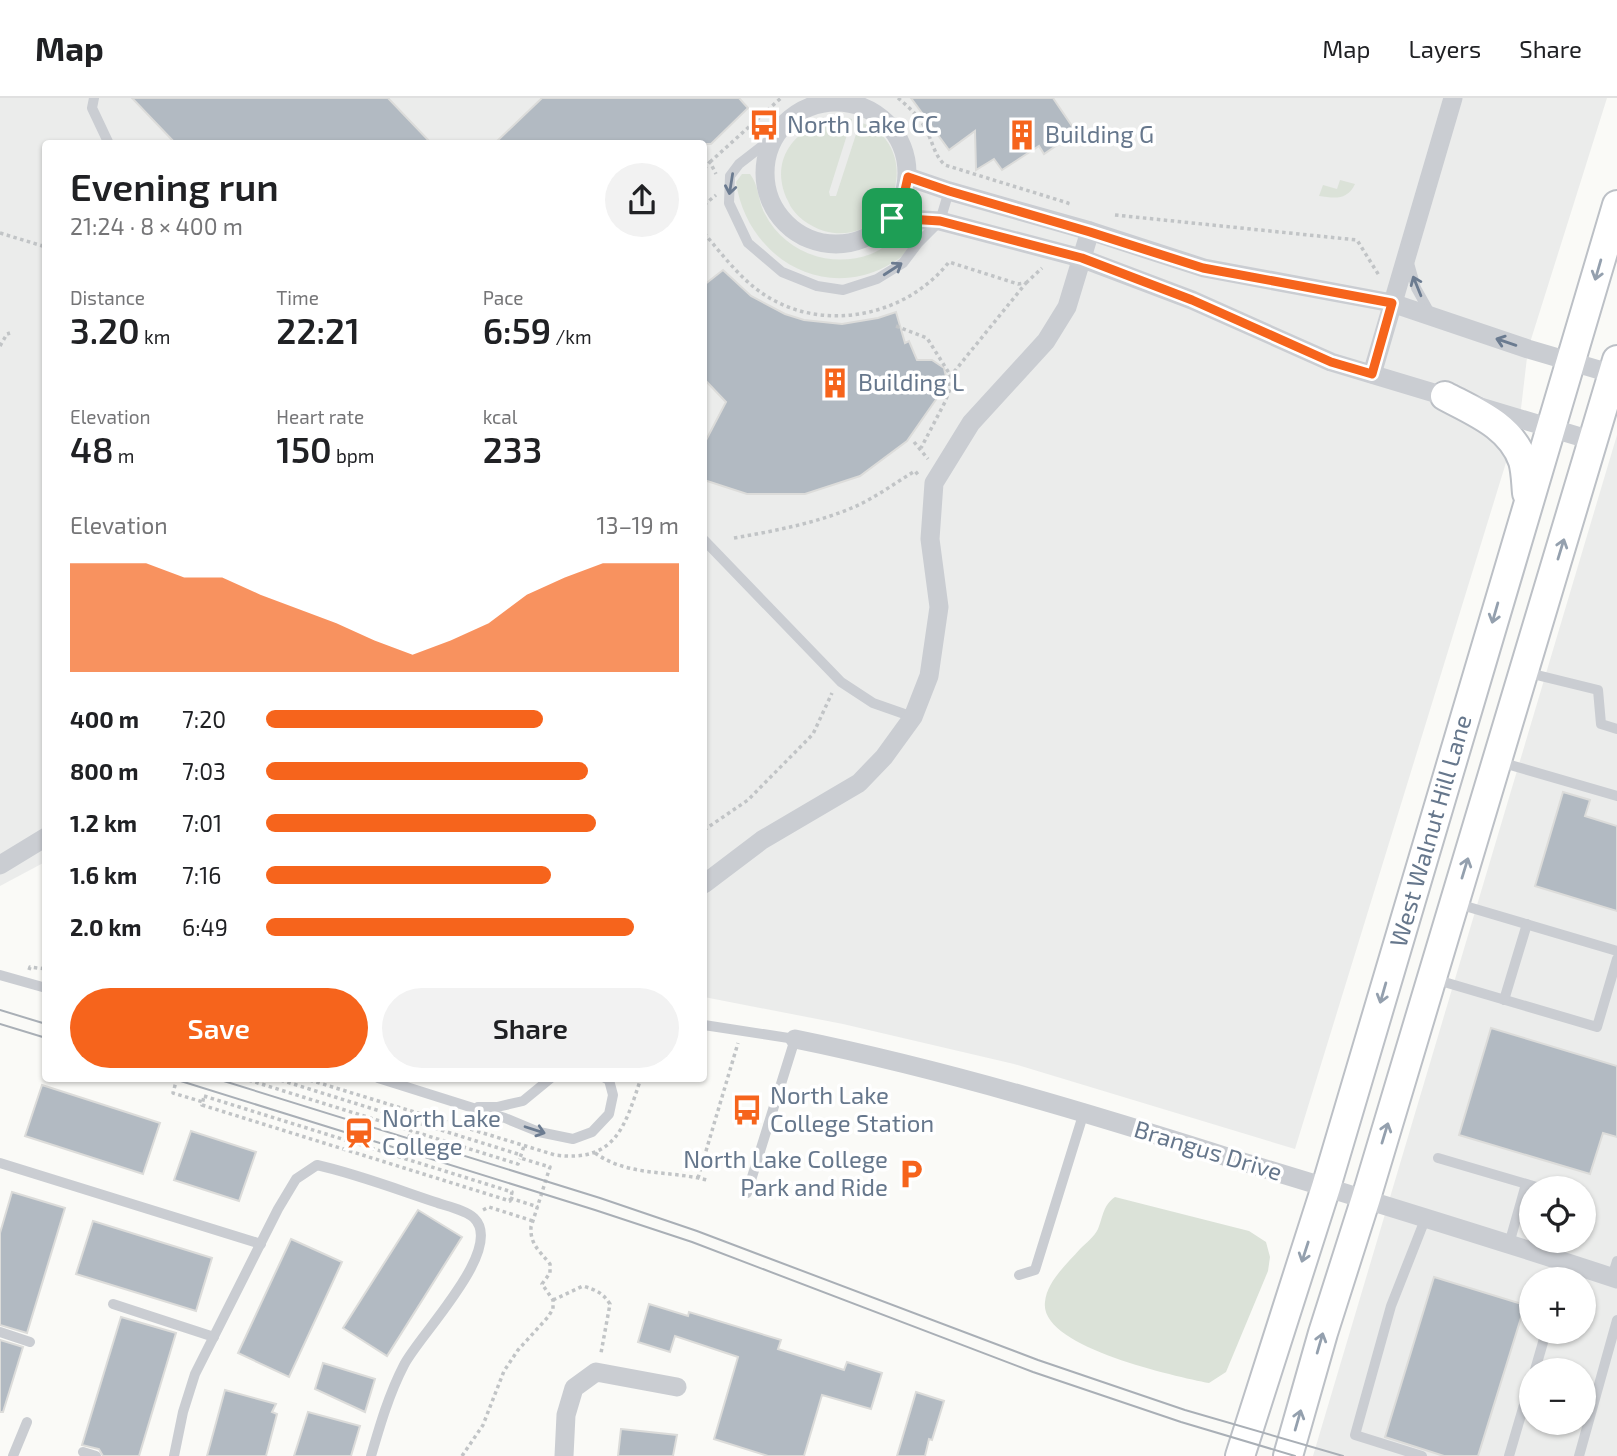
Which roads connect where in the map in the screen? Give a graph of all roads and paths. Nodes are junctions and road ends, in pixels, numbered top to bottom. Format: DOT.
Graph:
graph roads {
  1 [pos="94,98"];
  2 [pos="781,98"];
  3 [pos="898,98"];
  4 [pos="1453,98"];
  5 [pos="775,136"];
  6 [pos="107,140"];
  7 [pos="710,162"];
  8 [pos="707,166"];
  9 [pos="908,177"];
  10 [pos="949,191"];
  11 [pos="707,202"];
  12 [pos="1617,205"];
  13 [pos="1065,213"];
  14 [pos="1115,215"];
  15 [pos="892,218"];
  16 [pos="940,221"];
  17 [pos="1090,232"];
  18 [pos="0,233"];
  19 [pos="707,236"];
  20 [pos="42,246"];
  21 [pos="1406,254"];
  22 [pos="1082,258"];
  23 [pos="1044,266"];
  24 [pos="1381,279"];
  25 [pos="1026,283"];
  26 [pos="1392,303"];
  27 [pos="1432,317"];
  28 [pos="896,326"];
  29 [pos="10,333"];
  30 [pos="0,346"];
  31 [pos="1571,362"];
  32 [pos="1616,370"];
  33 [pos="1372,374"];
  34 [pos="949,378"];
  35 [pos="1445,396"];
  36 [pos="1550,427"];
  37 [pos="1594,441"];
  38 [pos="921,448"];
  39 [pos="922,480"];
  40 [pos="1528,501"];
  41 [pos="734,538"];
  42 [pos="707,543"];
  43 [pos="1524,672"];
  44 [pos="832,694"];
  45 [pos="913,718"];
  46 [pos="1617,729"];
  47 [pos="1497,761"];
  48 [pos="1617,796"];
  49 [pos="707,828"];
  50 [pos="42,839"];
  51 [pos="0,865"];
  52 [pos="707,882"];
  53 [pos="1454,903"];
  54 [pos="1527,924"];
  55 [pos="1617,951"];
  56 [pos="1617,959"];
  57 [pos="0,975"];
  58 [pos="1432,978"];
  59 [pos="42,982"];
  60 [pos="25,984"];
  61 [pos="42,987"];
  62 [pos="1504,1000"];
  63 [pos="707,1025"];
  64 [pos="795,1039"];
  65 [pos="727,1042"];
  66 [pos="176,1082"];
  67 [pos="255,1082"];
  68 [pos="287,1082"];
  69 [pos="390,1082"];
  70 [pos="546,1082"];
  71 [pos="609,1082"];
  72 [pos="203,1102"];
  73 [pos="471,1108"];
  74 [pos="1084,1112"];
  75 [pos="411,1131"];
  76 [pos="524,1146"];
  77 [pos="595,1153"];
  78 [pos="520,1156"];
  79 [pos="402,1157"];
  80 [pos="1438,1158"];
  81 [pos="0,1163"];
  82 [pos="698,1178"];
  83 [pos="707,1180"];
  84 [pos="1519,1182"];
  85 [pos="1326,1187"];
  86 [pos="747,1193"];
  87 [pos="510,1198"];
  88 [pos="1366,1198"];
  89 [pos="538,1207"];
  90 [pos="1519,1209"];
  91 [pos="474,1217"];
  92 [pos="1426,1217"];
  93 [pos="533,1221"];
  94 [pos="261,1244"];
  95 [pos="1509,1244"];
  96 [pos="1556,1267"];
  97 [pos="1596,1272"];
  98 [pos="1615,1272"];
  99 [pos="1019,1275"];
  100 [pos="553,1300"];
  101 [pos="113,1304"];
  102 [pos="1617,1320"];
  103 [pos="0,1332"];
  104 [pos="214,1337"];
  105 [pos="30,1342"];
  106 [pos="596,1373"];
  107 [pos="677,1387"];
  108 [pos="27,1422"];
  109 [pos="1519,1422"];
  110 [pos="83,1452"];
  111 [pos="13,1456"];
  112 [pos="96,1456"];
  113 [pos="174,1456"];
  114 [pos="371,1456"];
  115 [pos="462,1456"];
  116 [pos="564,1456"];
  117 [pos="1240,1456"];
  118 [pos="1288,1456"];
  119 [pos="1422,1456"];
  120 [pos="1509,1456"];
  121 [pos="1578,1456"];
  1 -- 6 [label="lane"];
  2 -- 7 [label="path"];
  3 -- 13 [label="path"];
  4 -- 21 [label="street"];
  5 -- 9 [label="street"];
  5 -- 15 [label="street"];
  5 -- 16 [label="lane, one-way"];
  7 -- 8 [label="path"];
  7 -- 11 [label="path"];
  9 -- 10 [label="street"];
  9 -- 15 [label="street"];
  10 -- 16 [label="lane"];
  10 -- 17 [label="street"];
  12 -- 31 [label="main road, West Walnut Hill Lane, one-way"];
  14 -- 24 [label="path"];
  15 -- 16 [label="street"];
  16 -- 22 [label="street"];
  17 -- 22 [label="street"];
  17 -- 26 [label="street"];
  18 -- 20 [label="path"];
  19 -- 25 [label="path"];
  21 -- 26 [label="street"];
  27 -- 21 [label="lane, one-way"];
  22 -- 33 [label="street"];
  22 -- 45 [label="street"];
  23 -- 25 [label="path"];
  25 -- 34 [label="path"];
  26 -- 27 [label="street"];
  26 -- 33 [label="street"];
  31 -- 27 [label="street, one-way"];
  28 -- 34 [label="path"];
  29 -- 30 [label="path"];
  31 -- 32 [label="street"];
  31 -- 36 [label="main road, West Walnut Hill Lane"];
  32 -- 37 [label="main road, West Walnut Hill Lane"];
  33 -- 35 [label="street"];
  34 -- 38 [label="path"];
  35 -- 36 [label="street"];
  35 -- 40 [label="main road"];
  36 -- 37 [label="street"];
  36 -- 40 [label="main road, West Walnut Hill Lane"];
  43 -- 37 [label="main road, West Walnut Hill Lane, one-way"];
  39 -- 41 [label="path"];
  40 -- 85 [label="main road, West Walnut Hill Lane, one-way"];
  42 -- 45 [label="lane"];
  43 -- 46 [label="lane"];
  43 -- 47 [label="main road, West Walnut Hill Lane"];
  44 -- 49 [label="path"];
  45 -- 52 [label="street"];
  47 -- 48 [label="lane"];
  53 -- 47 [label="main road, West Walnut Hill Lane, one-way"];
  50 -- 51 [label="street"];
  53 -- 54 [label="lane"];
  53 -- 58 [label="main road, West Walnut Hill Lane"];
  54 -- 55 [label="lane"];
  54 -- 62 [label="lane"];
  56 -- 62 [label="lane"];
  57 -- 60 [label="lane"];
  58 -- 62 [label="lane"];
  88 -- 58 [label="main road, West Walnut Hill Lane, one-way"];
  59 -- 60 [label="lane"];
  60 -- 61 [label="lane"];
  63 -- 64 [label="lane"];
  64 -- 74 [label="street, Brangus Drive"];
  64 -- 86 [label="lane"];
  65 -- 82 [label="path"];
  66 -- 72 [label="path"];
  67 -- 75 [label="path"];
  68 -- 78 [label="path"];
  69 -- 73 [label="lane"];
  70 -- 73 [label="lane"];
  73 -- 71 [label="lane, one-way"];
  72 -- 79 [label="path"];
  72 -- 87 [label="path"];
  74 -- 85 [label="street, Brangus Drive"];
  74 -- 99 [label="lane"];
  75 -- 78 [label="path"];
  75 -- 79 [label="path"];
  76 -- 78 [label="path"];
  77 -- 82 [label="path"];
  78 -- 89 [label="path"];
  79 -- 87 [label="path"];
  80 -- 84 [label="lane"];
  81 -- 94 [label="lane"];
  82 -- 83 [label="path"];
  85 -- 88 [label="street, Brangus Drive"];
  85 -- 117 [label="main road, West Walnut Hill Lane, one-way"];
  87 -- 89 [label="path"];
  88 -- 92 [label="street, Brangus Drive"];
  118 -- 88 [label="main road, West Walnut Hill Lane, one-way"];
  89 -- 93 [label="path"];
  90 -- 95 [label="lane"];
  91 -- 93 [label="path"];
  91 -- 94 [label="lane"];
  91 -- 114 [label="lane"];
  92 -- 95 [label="street, Brangus Drive"];
  92 -- 119 [label="lane"];
  93 -- 100 [label="path"];
  94 -- 104 [label="lane"];
  95 -- 96 [label="street, Brangus Drive"];
  97 -- 98 [label="street, Brangus Drive"];
  100 -- 106 [label="path"];
  100 -- 115 [label="path"];
  101 -- 104 [label="lane"];
  102 -- 121 [label="lane"];
  103 -- 105 [label="lane"];
  104 -- 113 [label="lane"];
  106 -- 107 [label="street"];
  106 -- 116 [label="street"];
  108 -- 111 [label="lane"];
  109 -- 120 [label="lane"];
  110 -- 112 [label="lane"];
}
